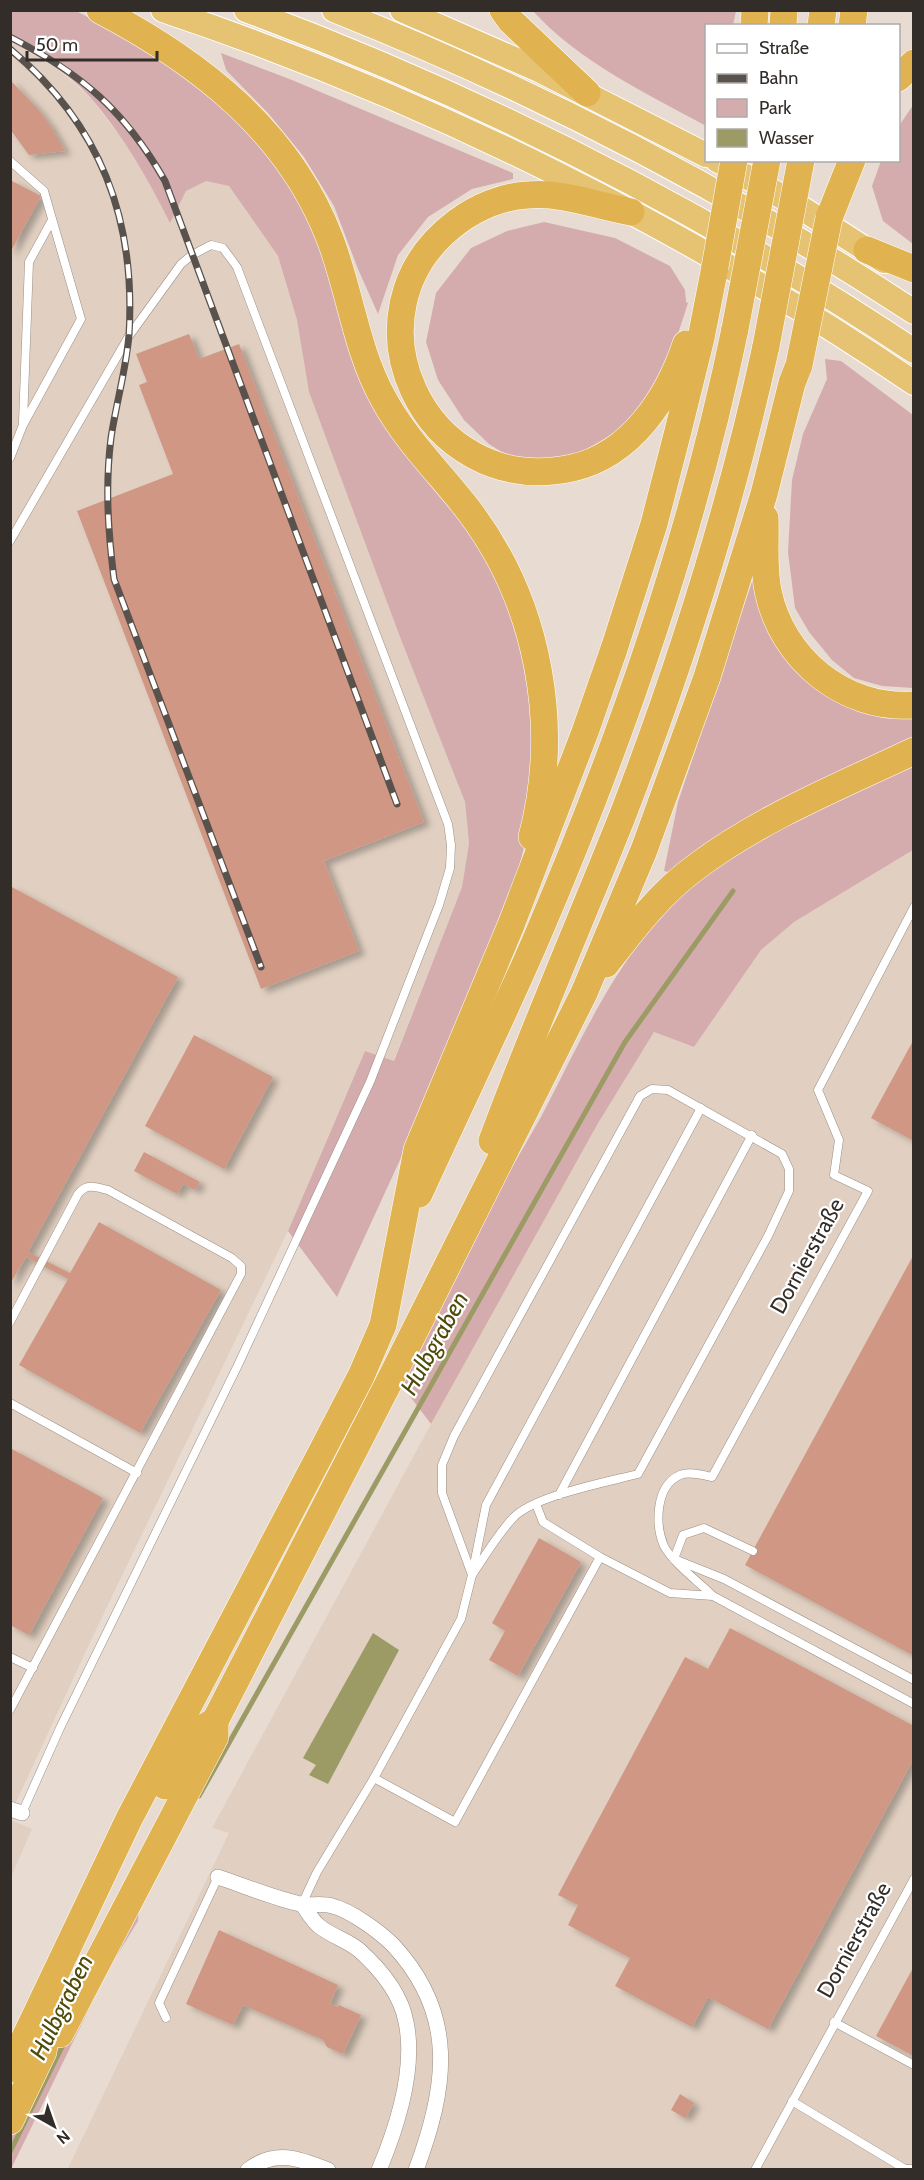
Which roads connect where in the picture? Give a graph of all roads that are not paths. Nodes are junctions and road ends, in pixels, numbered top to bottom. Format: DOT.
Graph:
graph roads {
  1 [pos="100,10"];
  2 [pos="163,10"];
  3 [pos="246,10"];
  4 [pos="334,10"];
  5 [pos="402,10"];
  6 [pos="503,10"];
  7 [pos="914,63"];
  8 [pos="900,76"];
  9 [pos="587,93"];
  10 [pos="705,154"];
  11 [pos="10,161"];
  12 [pos="721,162"];
  13 [pos="734,162"];
  14 [pos="767,162"];
  15 [pos="801,162"];
  16 [pos="841,168"];
  17 [pos="631,212"];
  18 [pos="52,220"];
  19 [pos="867,250"];
  20 [pos="914,269"];
  21 [pos="914,281"];
  22 [pos="701,310"];
  23 [pos="914,312"];
  24 [pos="914,351"];
  25 [pos="914,383"];
  26 [pos="23,425"];
  27 [pos="10,458"];
  28 [pos="764,494"];
  29 [pos="10,541"];
  30 [pos="914,705"];
  31 [pos="914,751"];
  32 [pos="522,895"];
  33 [pos="914,907"];
  34 [pos="584,993"];
  35 [pos="701,1108"];
  36 [pos="752,1135"];
  37 [pos="402,1233"];
  38 [pos="10,1322"];
  39 [pos="388,1384"];
  40 [pos="10,1402"];
  41 [pos="137,1473"];
  42 [pos="559,1495"];
  43 [pos="536,1504"];
  44 [pos="753,1551"];
  45 [pos="600,1557"];
  46 [pos="674,1559"];
  47 [pos="472,1575"];
  48 [pos="713,1596"];
  49 [pos="10,1657"];
  50 [pos="33,1668"];
  51 [pos="914,1680"];
  52 [pos="914,1704"];
  53 [pos="10,1710"];
  54 [pos="374,1778"];
  55 [pos="16,1811"];
  56 [pos="146,1824"];
  57 [pos="218,1877"];
  58 [pos="914,1879"];
  59 [pos="118,1881"];
  60 [pos="302,1904"];
  61 [pos="165,2018"];
  62 [pos="834,2022"];
  63 [pos="914,2065"];
  64 [pos="10,2069"];
  65 [pos="792,2101"];
  66 [pos="10,2121"];
  67 [pos="248,2169"];
  68 [pos="328,2169"];
  69 [pos="379,2169"];
  70 [pos="416,2169"];
  71 [pos="755,2169"];
  72 [pos="914,2169"];
  1 -- 32 [label="highway"];
  2 -- 17 [label="highway"];
  3 -- 24 [label="highway"];
  4 -- 23 [label="highway"];
  5 -- 9 [label="highway"];
  6 -- 9 [label="highway"];
  7 -- 8 [label="highway"];
  9 -- 10 [label="highway"];
  11 -- 18 [label="lane"];
  12 -- 19 [label="highway"];
  13 -- 22 [label="highway, bridge"];
  14 -- 37 [label="highway, bridge"];
  15 -- 39 [label="highway, bridge"];
  16 -- 28 [label="highway, bridge"];
  17 -- 22 [label="highway"];
  17 -- 25 [label="highway"];
  18 -- 26 [label="lane"];
  18 -- 26 [label="lane"];
  19 -- 20 [label="highway"];
  19 -- 21 [label="highway"];
  22 -- 32 [label="highway"];
  26 -- 27 [label="lane"];
  28 -- 30 [label="highway"];
  28 -- 34 [label="highway"];
  29 -- 55 [label="lane"];
  31 -- 34 [label="highway"];
  32 -- 37 [label="highway"];
  33 -- 46 [label="lane, Dornierstraße"];
  34 -- 39 [label="highway"];
  35 -- 36 [label="lane"];
  35 -- 47 [label="lane"];
  35 -- 47 [label="lane"];
  36 -- 42 [label="lane"];
  36 -- 42 [label="lane"];
  37 -- 56 [label="highway"];
  38 -- 41 [label="lane"];
  39 -- 56 [label="highway"];
  40 -- 41 [label="lane"];
  41 -- 50 [label="lane"];
  42 -- 43 [label="lane"];
  43 -- 45 [label="lane"];
  43 -- 47 [label="lane"];
  44 -- 46 [label="lane"];
  45 -- 48 [label="lane"];
  45 -- 54 [label="lane"];
  46 -- 48 [label="lane"];
  46 -- 51 [label="lane"];
  47 -- 54 [label="lane"];
  48 -- 52 [label="lane"];
  49 -- 50 [label="lane"];
  50 -- 53 [label="lane"];
  54 -- 60 [label="lane"];
  56 -- 59 [label="highway"];
  56 -- 59 [label="highway"];
  57 -- 60 [label="street"];
  57 -- 61 [label="lane"];
  58 -- 62 [label="lane, Dornierstraße"];
  59 -- 64 [label="highway"];
  59 -- 66 [label="highway"];
  60 -- 69 [label="street"];
  60 -- 70 [label="street"];
  62 -- 63 [label="lane, Dornierstraße"];
  62 -- 65 [label="lane, Dornierstraße"];
  65 -- 71 [label="lane, Dornierstraße"];
  65 -- 72 [label="lane"];
  67 -- 68 [label="street"];
}
